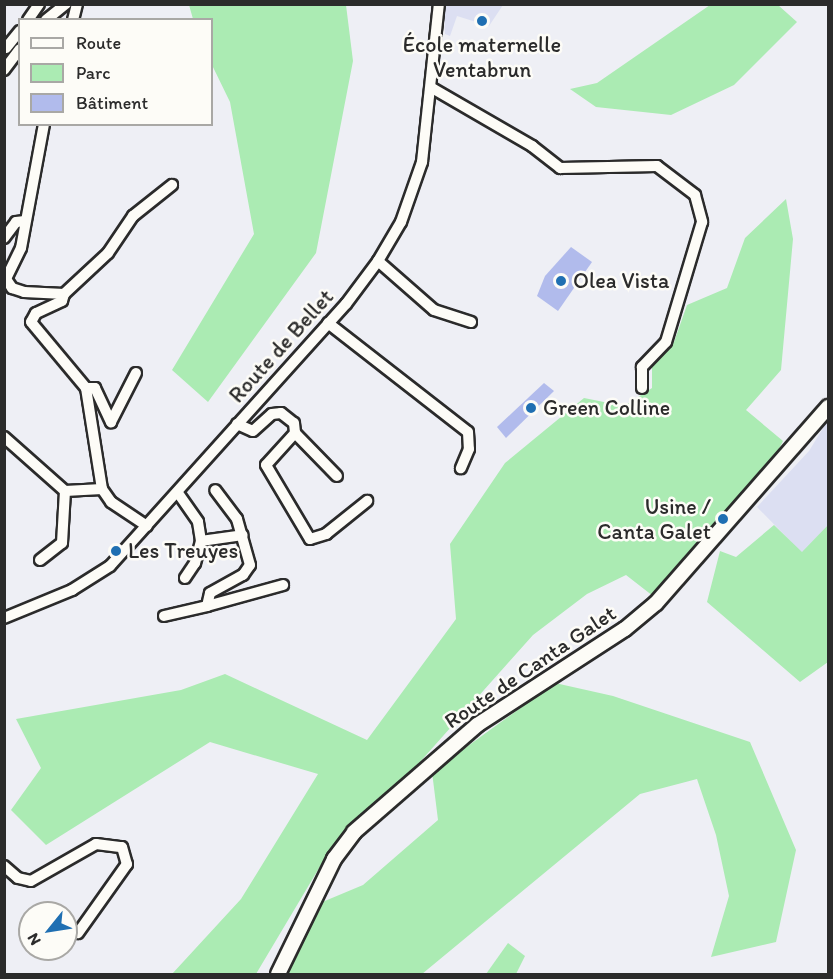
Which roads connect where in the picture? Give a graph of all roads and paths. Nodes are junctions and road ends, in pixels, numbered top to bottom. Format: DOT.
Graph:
graph roads {
  1 [pos="39,4"];
  2 [pos="66,4"];
  3 [pos="439,4"];
  4 [pos="29,18"];
  5 [pos="48,18"];
  6 [pos="18,33"];
  7 [pos="6,48"];
  8 [pos="18,52"];
  9 [pos="4,70"];
  10 [pos="432,88"];
  11 [pos="44,126"];
  12 [pos="172,185"];
  13 [pos="25,221"];
  14 [pos="4,238"];
  15 [pos="378,261"];
  16 [pos="64,294"];
  17 [pos="471,322"];
  18 [pos="328,323"];
  19 [pos="136,373"];
  20 [pos="86,388"];
  21 [pos="642,388"];
  22 [pos="828,407"];
  23 [pos="237,424"];
  24 [pos="295,433"];
  25 [pos="4,437"];
  26 [pos="461,468"];
  27 [pos="338,476"];
  28 [pos="102,489"];
  29 [pos="216,490"];
  30 [pos="65,491"];
  31 [pos="178,493"];
  32 [pos="367,501"];
  33 [pos="147,526"];
  34 [pos="243,535"];
  35 [pos="201,541"];
  36 [pos="40,560"];
  37 [pos="184,578"];
  38 [pos="283,585"];
  39 [pos="207,606"];
  40 [pos="165,616"];
  41 [pos="4,618"];
  42 [pos="4,866"];
  43 [pos="78,933"];
  44 [pos="278,975"];
  1 -- 4 [label="street"];
  2 -- 5 [label="street"];
  3 -- 10 [label="street, Route de Bellet"];
  6 -- 7 [label="street"];
  8 -- 9 [label="street"];
  10 -- 15 [label="street, Route de Bellet"];
  10 -- 21 [label="street"];
  11 -- 13 [label="street"];
  12 -- 16 [label="street"];
  13 -- 14 [label="street"];
  13 -- 16 [label="street"];
  15 -- 17 [label="street"];
  15 -- 18 [label="street, Route de Bellet"];
  16 -- 20 [label="street"];
  18 -- 23 [label="street, Route de Bellet"];
  18 -- 26 [label="street"];
  19 -- 20 [label="street"];
  20 -- 28 [label="street"];
  22 -- 44 [label="main road, Route de Canta Galet"];
  23 -- 24 [label="street"];
  23 -- 31 [label="street, Route de Bellet"];
  24 -- 27 [label="street"];
  24 -- 32 [label="street"];
  25 -- 30 [label="street"];
  28 -- 30 [label="street"];
  28 -- 33 [label="street"];
  29 -- 34 [label="street"];
  30 -- 36 [label="street"];
  31 -- 33 [label="street, Route de Bellet"];
  31 -- 35 [label="street"];
  33 -- 41 [label="street, Route de Bellet"];
  34 -- 35 [label="street"];
  34 -- 39 [label="street"];
  35 -- 37 [label="street"];
  38 -- 39 [label="street"];
  39 -- 40 [label="street"];
  42 -- 43 [label="street"];
}
